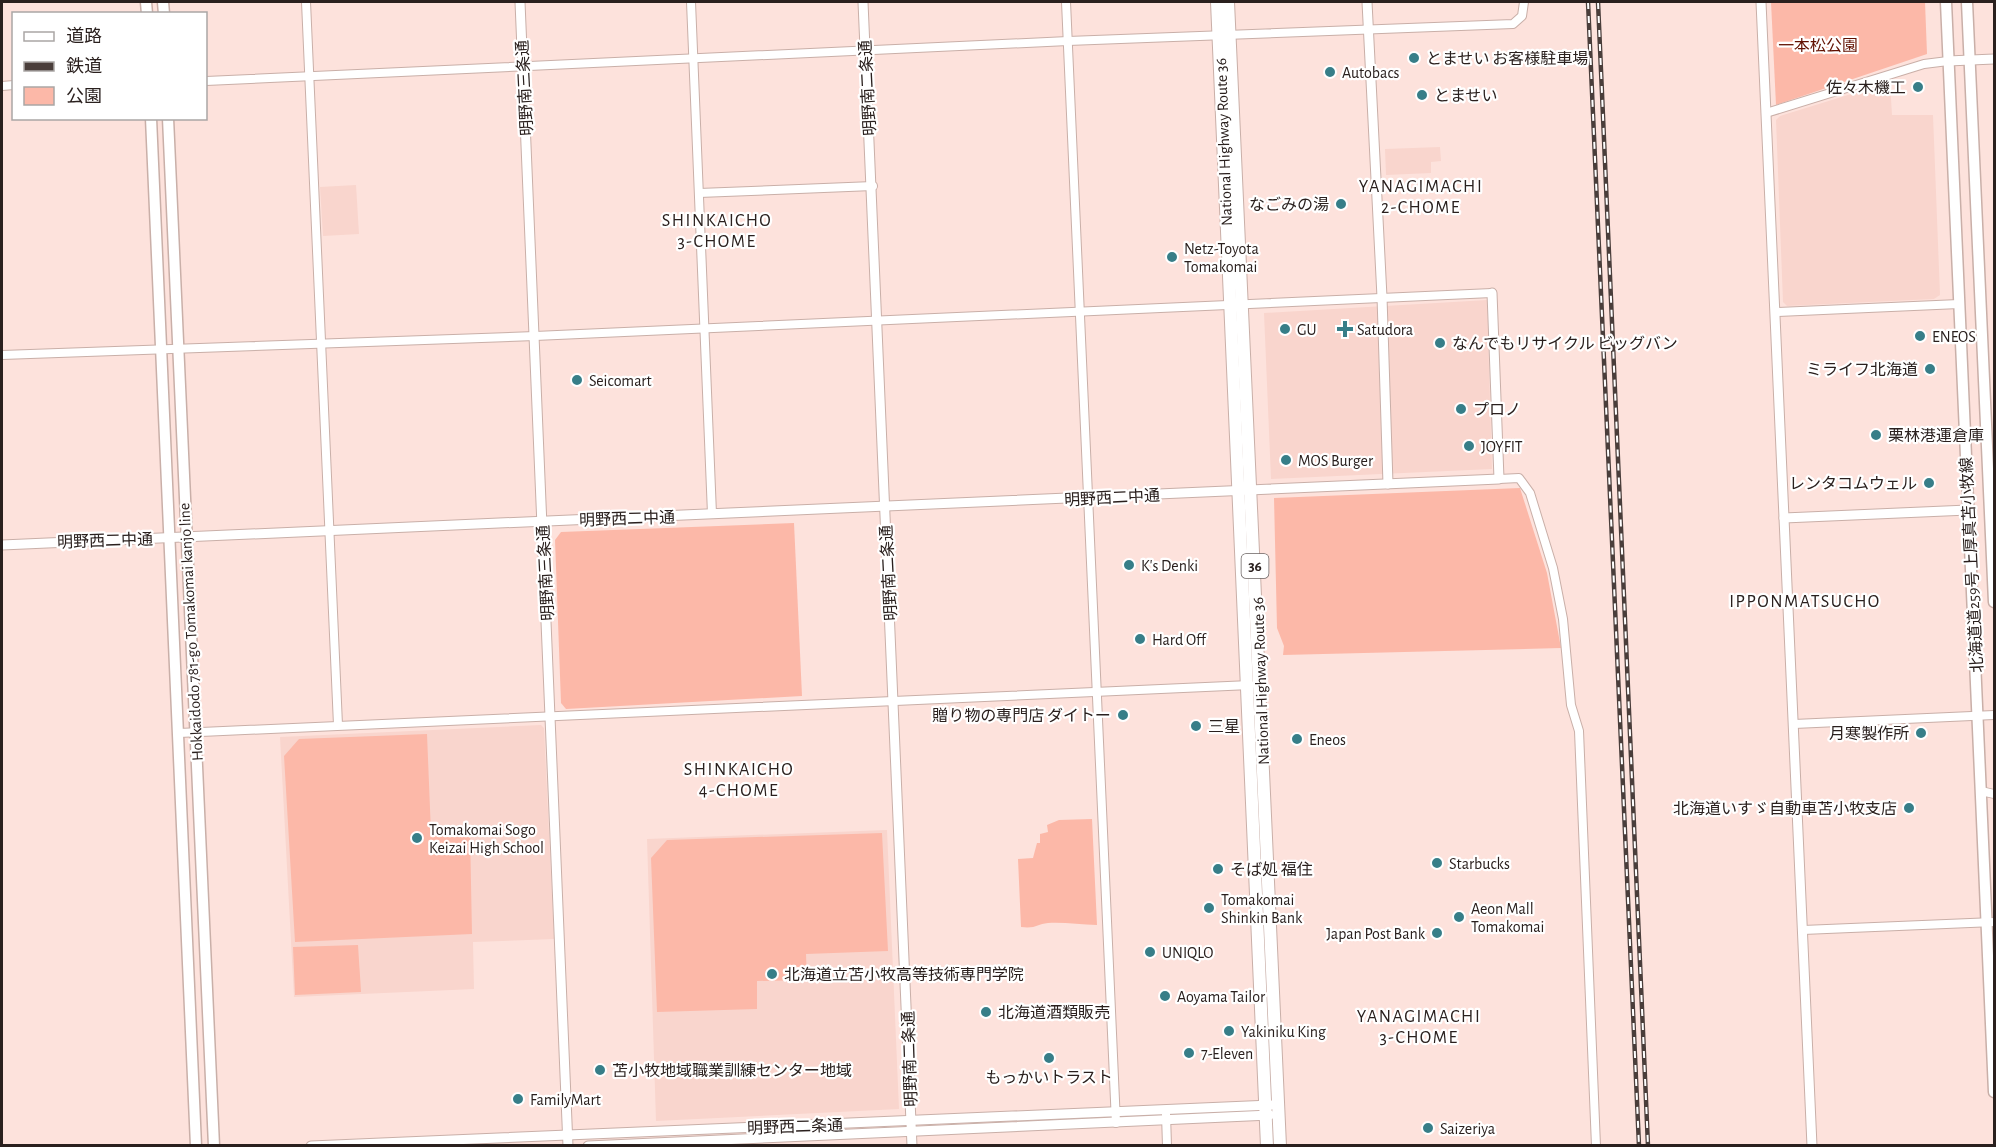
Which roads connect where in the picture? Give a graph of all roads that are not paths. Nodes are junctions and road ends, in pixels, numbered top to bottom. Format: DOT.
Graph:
graph roads {
  1 [pos="306,2"];
  2 [pos="520,2"];
  3 [pos="691,2"];
  4 [pos="863,2"];
  5 [pos="1066,2"];
  6 [pos="1217,2"];
  7 [pos="1228,2"];
  8 [pos="1367,2"];
  9 [pos="1524,2"];
  10 [pos="1761,2"];
  11 [pos="1946,2"];
  12 [pos="1967,2"];
  13 [pos="1368,30"];
  14 [pos="1224,37"];
  15 [pos="1068,41"];
  16 [pos="865,51"];
  17 [pos="1995,58"];
  18 [pos="693,59"];
  19 [pos="1969,60"];
  20 [pos="1948,61"];
  21 [pos="523,67"];
  22 [pos="309,77"];
  23 [pos="207,81"];
  24 [pos="1767,113"];
  25 [pos="152,120"];
  26 [pos="168,120"];
  27 [pos="873,186"];
  28 [pos="699,193"];
  29 [pos="1492,293"];
  30 [pos="1382,297"];
  31 [pos="1236,304"];
  32 [pos="1959,304"];
  33 [pos="1078,311"];
  34 [pos="1776,312"];
  35 [pos="878,319"];
  36 [pos="704,327"];
  37 [pos="535,336"];
  38 [pos="322,344"];
  39 [pos="162,349"];
  40 [pos="177,350"];
  41 [pos="2,355"];
  42 [pos="1499,479"];
  43 [pos="1388,484"];
  44 [pos="1252,489"];
  45 [pos="1238,490"];
  46 [pos="1087,499"];
  47 [pos="885,507"];
  48 [pos="1968,510"];
  49 [pos="712,514"];
  50 [pos="1784,518"];
  51 [pos="543,521"];
  52 [pos="329,532"];
  53 [pos="169,537"];
  54 [pos="186,537"];
  55 [pos="2,545"];
  56 [pos="1995,602"];
  57 [pos="1245,685"];
  58 [pos="1259,686"];
  59 [pos="1096,693"];
  60 [pos="894,701"];
  61 [pos="1995,714"];
  62 [pos="552,716"];
  63 [pos="1978,716"];
  64 [pos="1794,724"];
  65 [pos="338,726"];
  66 [pos="194,732"];
  67 [pos="179,733"];
  68 [pos="1995,788"];
  69 [pos="1981,791"];
  70 [pos="1995,794"];
  71 [pos="1991,922"];
  72 [pos="1803,930"];
  73 [pos="1995,1092"];
  74 [pos="1265,1110"];
  75 [pos="1279,1110"];
  76 [pos="1115,1113"];
  77 [pos="1166,1116"];
  78 [pos="911,1121"];
  79 [pos="1116,1123"];
  80 [pos="738,1129"];
  81 [pos="911,1132"];
  82 [pos="568,1141"];
  83 [pos="738,1143"];
  84 [pos="368,1144"];
  85 [pos="196,1146"];
  86 [pos="214,1146"];
  87 [pos="311,1146"];
  88 [pos="588,1146"];
  89 [pos="912,1146"];
  90 [pos="1167,1146"];
  91 [pos="1267,1146"];
  92 [pos="1280,1146"];
  93 [pos="1596,1146"];
  94 [pos="1812,1146"];
  1 -- 22 [label="street"];
  2 -- 21 [label="street, 明野南三条通"];
  3 -- 18 [label="street"];
  4 -- 16 [label="street, 明野南二条通"];
  5 -- 15 [label="street"];
  6 -- 14 [label="highway, National Highway Route 36 / 36"];
  7 -- 14 [label="highway, National Highway Route 36 / 36"];
  8 -- 13 [label="street"];
  9 -- 13 [label="street"];
  10 -- 24 [label="street"];
  11 -- 20 [label="main road, 北海道道259号 上厚真苫小牧線"];
  12 -- 19 [label="main road, 北海道道259号 上厚真苫小牧線"];
  13 -- 14 [label="street"];
  13 -- 30 [label="street"];
  14 -- 15 [label="street"];
  14 -- 31 [label="highway, National Highway Route 36 / 36"];
  15 -- 16 [label="street"];
  15 -- 33 [label="street"];
  16 -- 18 [label="street"];
  16 -- 27 [label="street, 明野南二条通"];
  17 -- 19 [label="street"];
  18 -- 21 [label="street"];
  18 -- 28 [label="street"];
  19 -- 20 [label="street"];
  19 -- 56 [label="main road, 北海道道259号 上厚真苫小牧線"];
  20 -- 24 [label="street"];
  20 -- 32 [label="main road, 北海道道259号 上厚真苫小牧線"];
  21 -- 22 [label="street"];
  21 -- 37 [label="street, 明野南三条通"];
  22 -- 23 [label="street"];
  22 -- 38 [label="street"];
  24 -- 34 [label="street"];
  25 -- 39 [label="main road, Hokkaidodo 781-go Tomakomai kanjo line"];
  26 -- 40 [label="main road, Hokkaidodo 781-go Tomakomai kanjo line"];
  27 -- 28 [label="street"];
  27 -- 35 [label="street, 明野南二条通"];
  28 -- 36 [label="street"];
  29 -- 30 [label="street"];
  29 -- 42 [label="street"];
  30 -- 31 [label="street"];
  30 -- 43 [label="street"];
  31 -- 33 [label="street"];
  31 -- 44 [label="highway, National Highway Route 36 / 36"];
  31 -- 45 [label="highway, National Highway Route 36 / 36"];
  32 -- 34 [label="street"];
  32 -- 48 [label="main road, 北海道道259号 上厚真苫小牧線"];
  33 -- 35 [label="street"];
  33 -- 46 [label="street"];
  34 -- 50 [label="street"];
  35 -- 36 [label="street"];
  35 -- 47 [label="street, 明野南二条通"];
  36 -- 37 [label="street"];
  36 -- 49 [label="street"];
  37 -- 38 [label="street"];
  37 -- 51 [label="street, 明野南三条通"];
  38 -- 40 [label="street"];
  38 -- 52 [label="street"];
  39 -- 40 [label="street"];
  39 -- 41 [label="street"];
  39 -- 53 [label="main road, Hokkaidodo 781-go Tomakomai kanjo line"];
  40 -- 54 [label="main road, Hokkaidodo 781-go Tomakomai kanjo line"];
  42 -- 43 [label="street, 明野西二中通"];
  42 -- 93 [label="street"];
  43 -- 44 [label="street, 明野西二中通"];
  44 -- 45 [label="street, 明野西二中通"];
  44 -- 58 [label="highway, National Highway Route 36 / 36"];
  45 -- 46 [label="street, 明野西二中通"];
  45 -- 57 [label="highway, National Highway Route 36 / 36"];
  46 -- 47 [label="street, 明野西二中通"];
  46 -- 59 [label="street"];
  47 -- 49 [label="street, 明野西二中通"];
  47 -- 60 [label="street, 明野南二条通"];
  48 -- 50 [label="street"];
  48 -- 63 [label="main road, 北海道道259号 上厚真苫小牧線"];
  49 -- 51 [label="street, 明野西二中通"];
  50 -- 64 [label="street"];
  51 -- 52 [label="street, 明野西二中通"];
  51 -- 62 [label="street, 明野南三条通"];
  52 -- 54 [label="street, 明野西二中通"];
  52 -- 65 [label="street"];
  53 -- 54 [label="street, 明野西二中通"];
  53 -- 55 [label="street, 明野西二中通"];
  53 -- 67 [label="main road, Hokkaidodo 781-go Tomakomai kanjo line"];
  54 -- 66 [label="main road, Hokkaidodo 781-go Tomakomai kanjo line"];
  57 -- 58 [label="street"];
  57 -- 59 [label="street"];
  57 -- 74 [label="highway, National Highway Route 36 / 36"];
  58 -- 75 [label="highway, National Highway Route 36 / 36"];
  59 -- 60 [label="street"];
  59 -- 76 [label="street"];
  60 -- 62 [label="street"];
  60 -- 78 [label="street, 明野南二条通"];
  61 -- 63 [label="street"];
  62 -- 65 [label="street"];
  62 -- 82 [label="street, 明野南三条通"];
  63 -- 64 [label="street"];
  63 -- 69 [label="main road, 北海道道259号 上厚真苫小牧線"];
  64 -- 72 [label="street"];
  65 -- 66 [label="street"];
  66 -- 67 [label="street"];
  66 -- 86 [label="main road, Hokkaidodo 781-go Tomakomai kanjo line"];
  67 -- 85 [label="main road, Hokkaidodo 781-go Tomakomai kanjo line"];
  68 -- 69 [label="street"];
  69 -- 70 [label="street"];
  69 -- 71 [label="main road, 北海道道259号 上厚真苫小牧線"];
  71 -- 72 [label="street"];
  71 -- 73 [label="main road, 北海道道259号 上厚真苫小牧線"];
  72 -- 94 [label="street"];
  74 -- 75 [label="street, 明野西二条通"];
  74 -- 77 [label="street, 明野西二条通"];
  74 -- 91 [label="highway, National Highway Route 36 / 36"];
  75 -- 92 [label="highway, National Highway Route 36 / 36"];
  76 -- 77 [label="street, 明野西二条通"];
  76 -- 78 [label="street, 明野西二条通"];
  76 -- 79 [label="street"];
  77 -- 79 [label="street, 明野西二条通"];
  77 -- 90 [label="street"];
  78 -- 80 [label="street, 明野西二条通"];
  78 -- 81 [label="street, 明野南二条通"];
  79 -- 81 [label="street, 明野西二条通"];
  80 -- 82 [label="street, 明野西二条通"];
  80 -- 83 [label="street"];
  81 -- 83 [label="street, 明野西二条通"];
  81 -- 89 [label="street, 明野南二条通"];
  82 -- 84 [label="street, 明野西二条通"];
  83 -- 88 [label="street, 明野西二条通"];
  84 -- 87 [label="street, 明野西二条通"];
}
